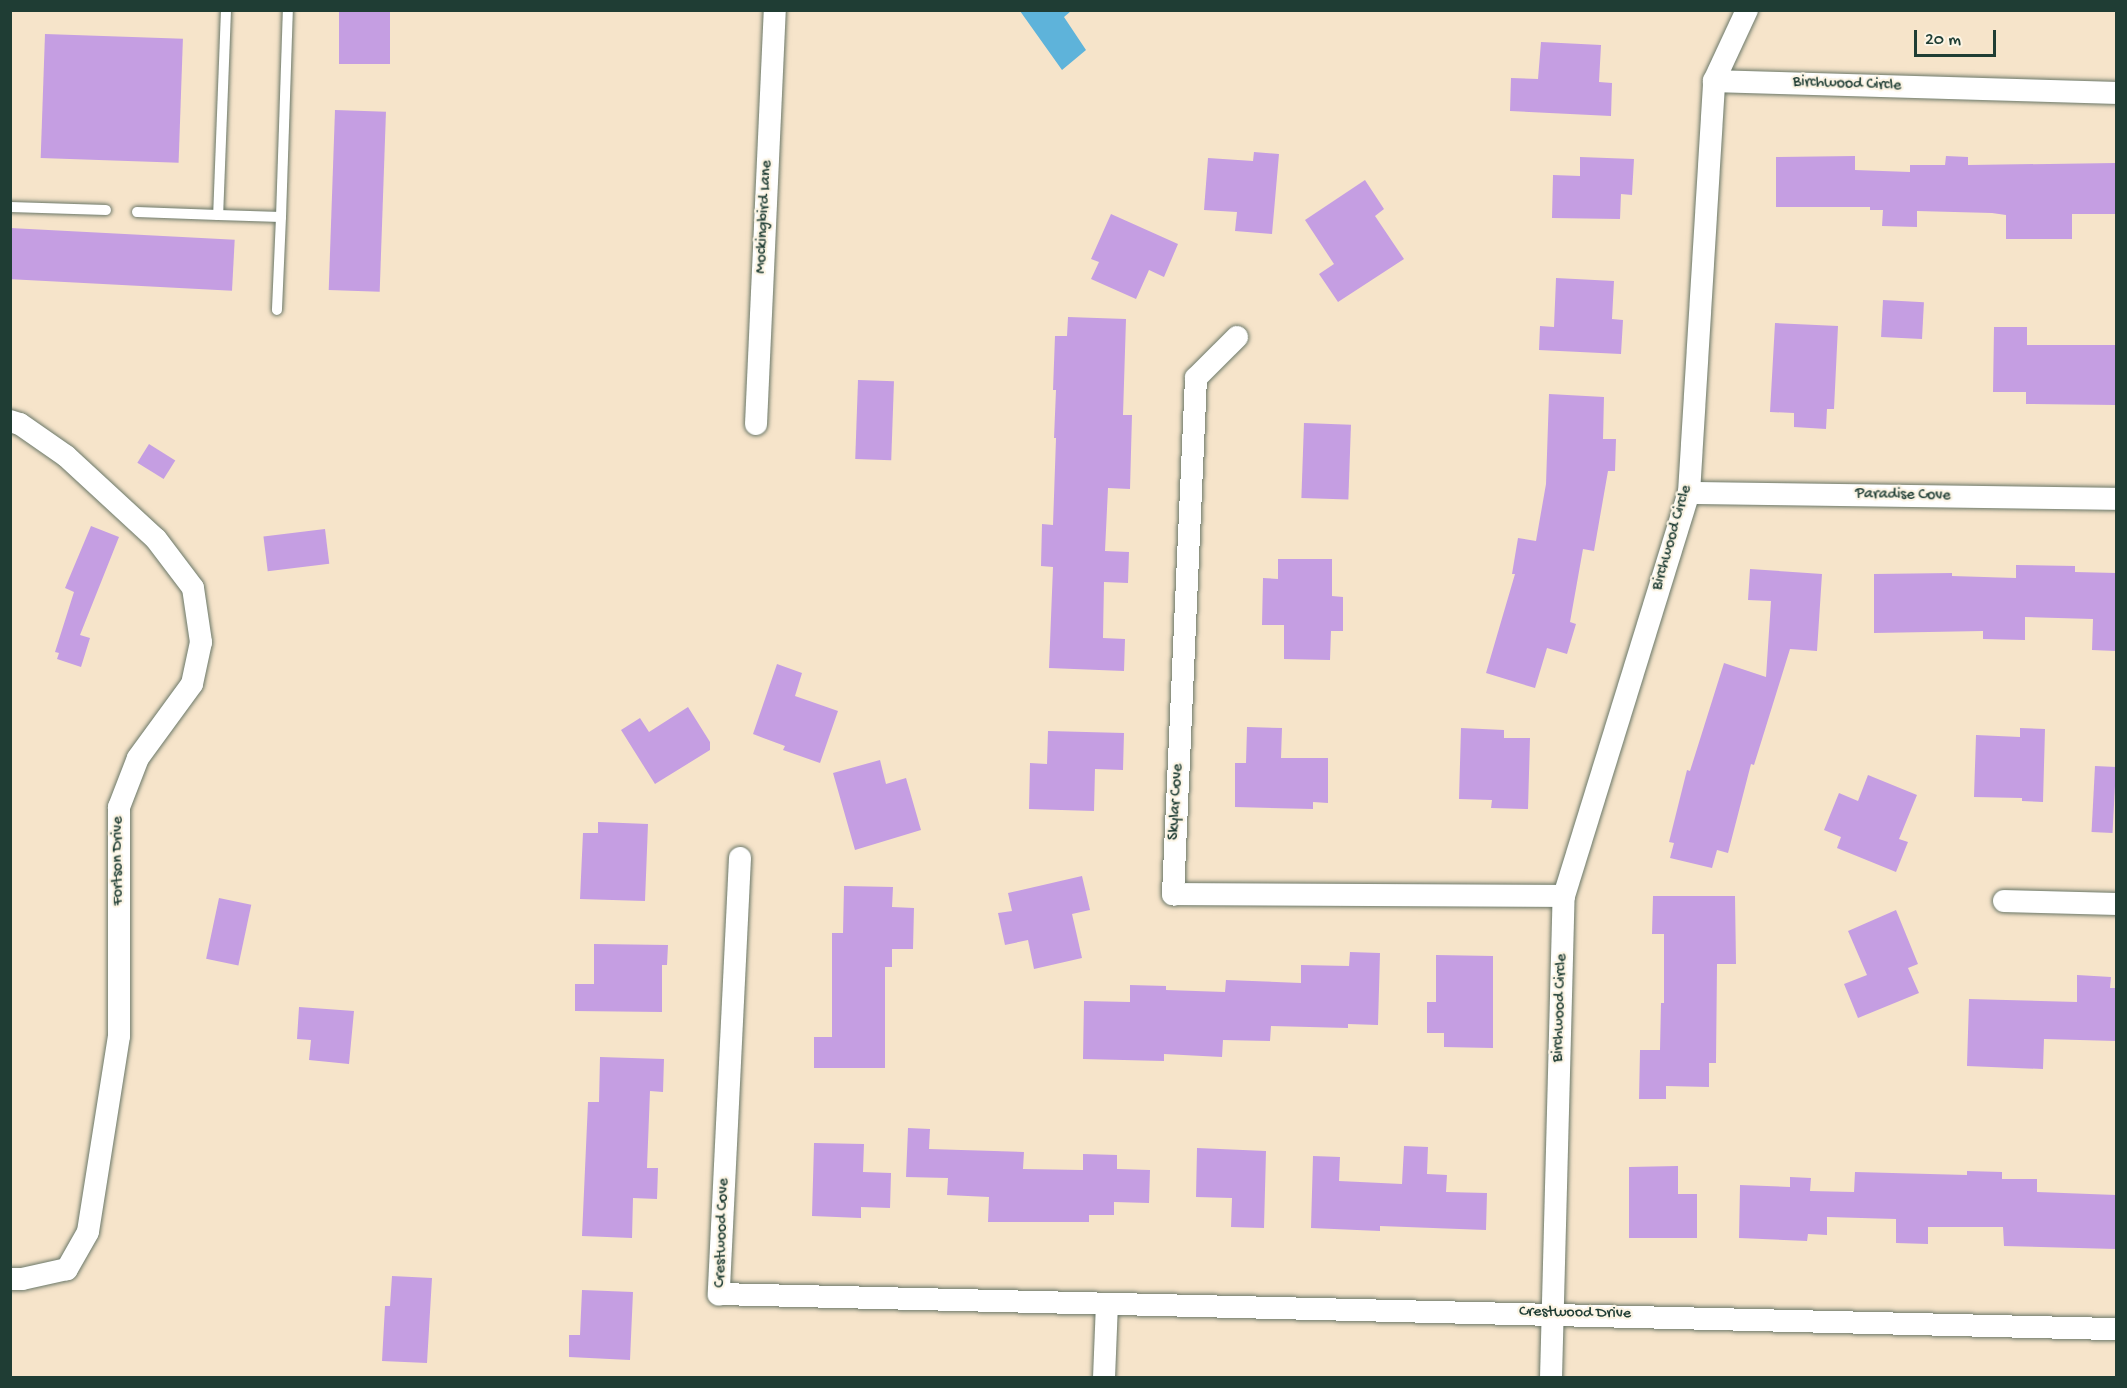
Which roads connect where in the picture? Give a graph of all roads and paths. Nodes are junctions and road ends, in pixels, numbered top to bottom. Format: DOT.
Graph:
graph roads {
  1 [pos="226,10"];
  2 [pos="288,10"];
  3 [pos="775,10"];
  4 [pos="1747,10"];
  5 [pos="1714,81"];
  6 [pos="2116,93"];
  7 [pos="10,207"];
  8 [pos="106,210"];
  9 [pos="137,212"];
  10 [pos="218,214"];
  11 [pos="280,217"];
  12 [pos="277,310"];
  13 [pos="1237,337"];
  14 [pos="10,421"];
  15 [pos="756,424"];
  16 [pos="1689,492"];
  17 [pos="2116,499"];
  18 [pos="740,858"];
  19 [pos="1564,896"];
  20 [pos="2004,901"];
  21 [pos="2116,904"];
  22 [pos="10,1279"];
  23 [pos="1107,1304"];
  24 [pos="1552,1313"];
  25 [pos="2116,1329"];
  26 [pos="1104,1377"];
  27 [pos="1551,1377"];
  1 -- 10 [label="lane"];
  2 -- 11 [label="lane"];
  3 -- 15 [label="street, Mockingbird Lane"];
  4 -- 5 [label="street"];
  5 -- 6 [label="street, Birchwood Circle"];
  5 -- 16 [label="street, Birchwood Circle"];
  7 -- 8 [label="lane"];
  9 -- 10 [label="lane"];
  10 -- 11 [label="lane"];
  11 -- 12 [label="lane"];
  13 -- 19 [label="street, Skylar Cove"];
  14 -- 22 [label="street, Fortson Drive"];
  16 -- 17 [label="street, Paradise Cove"];
  16 -- 19 [label="street, Birchwood Circle"];
  18 -- 23 [label="street, Crestwood Cove"];
  19 -- 24 [label="street, Birchwood Circle"];
  20 -- 21 [label="street"];
  23 -- 24 [label="street, Crestwood Drive"];
  23 -- 26 [label="street"];
  24 -- 25 [label="street, Crestwood Drive"];
  24 -- 27 [label="street, Birchwood Circle"];
}
